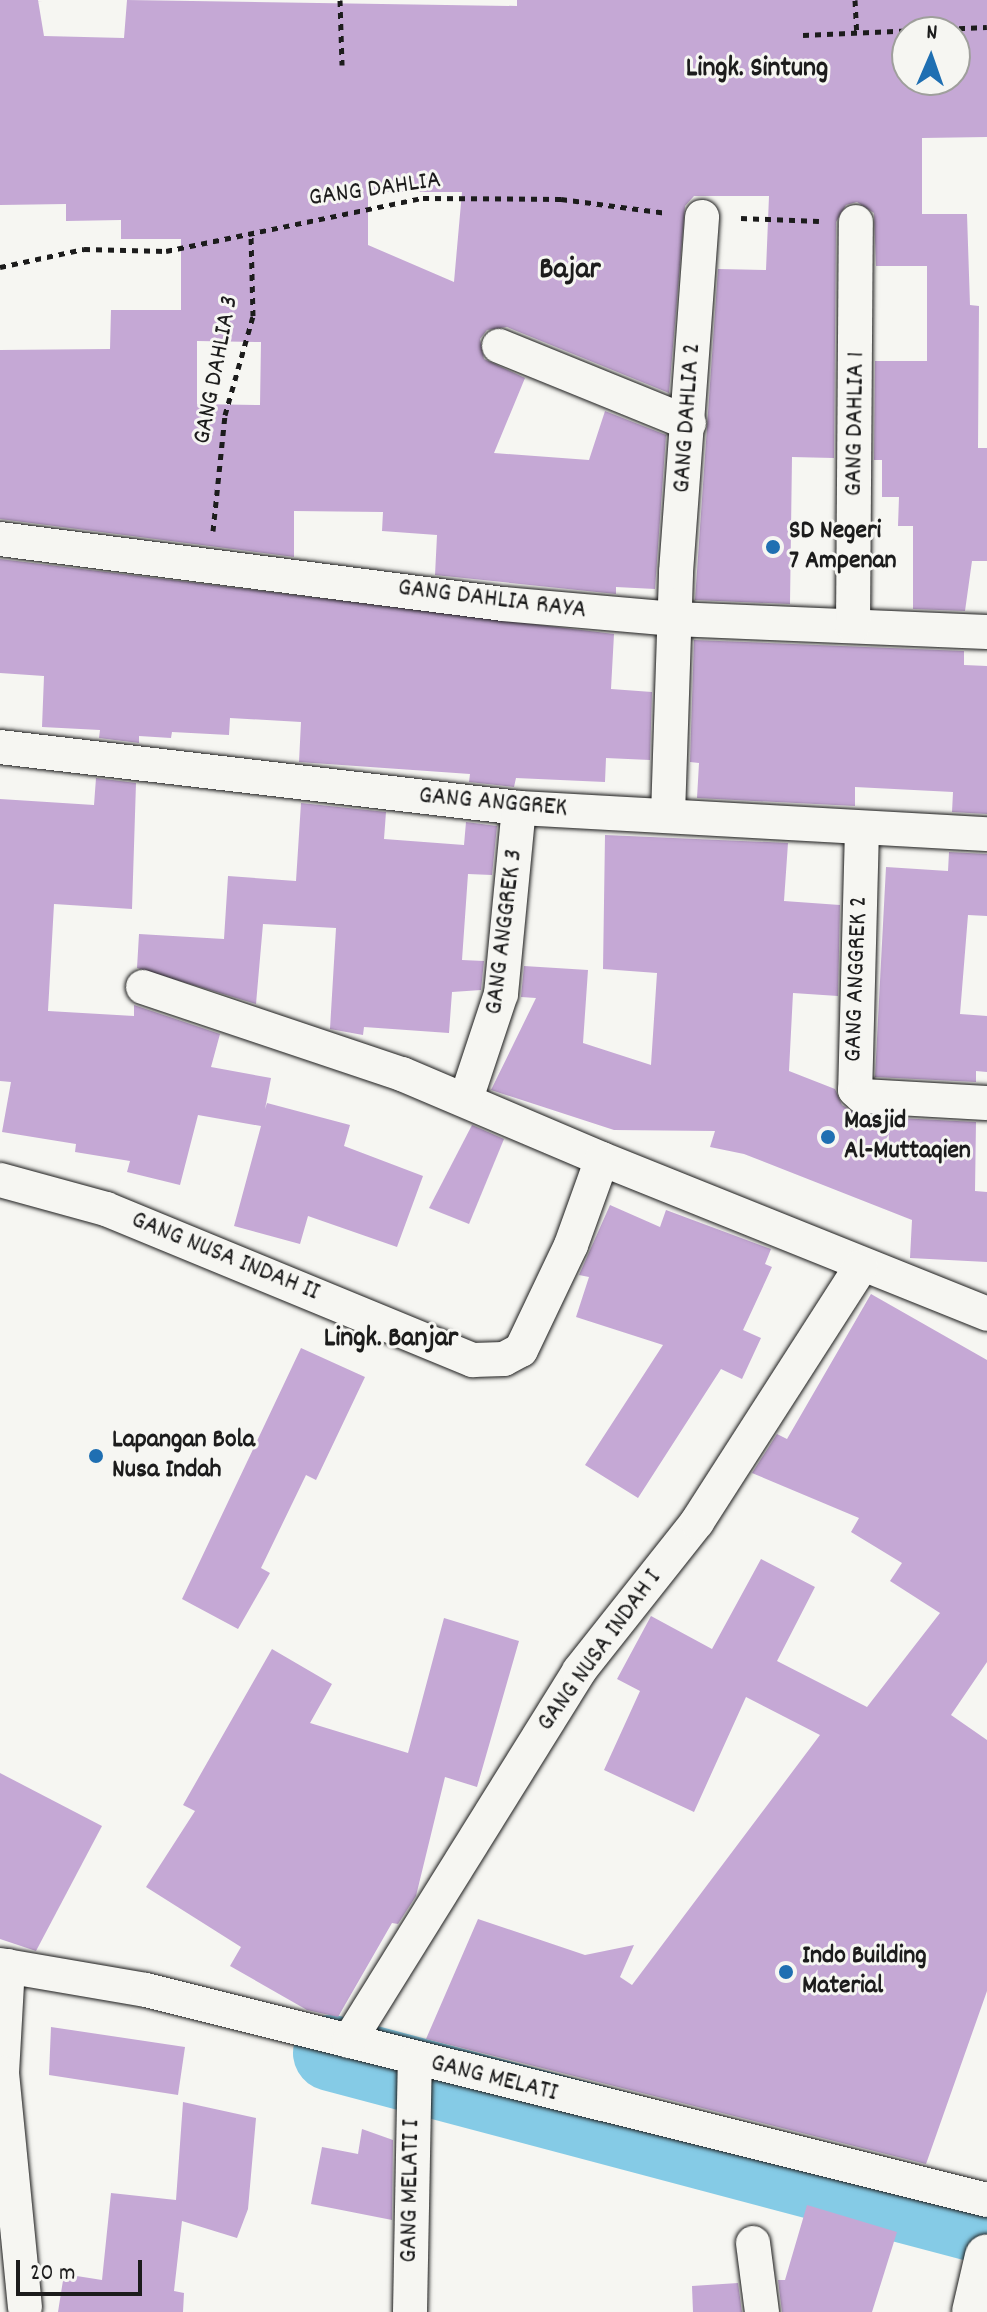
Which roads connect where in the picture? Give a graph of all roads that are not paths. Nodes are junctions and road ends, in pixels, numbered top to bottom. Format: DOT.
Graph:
graph roads {
  1 [pos="702,217"];
  2 [pos="856,222"];
  3 [pos="499,346"];
  4 [pos="689,423"];
  5 [pos="0,539"];
  6 [pos="674,619"];
  7 [pos="853,626"];
  8 [pos="987,632"];
  9 [pos="0,747"];
  10 [pos="519,808"];
  11 [pos="668,815"];
  12 [pos="862,829"];
  13 [pos="987,834"];
  14 [pos="143,987"];
  15 [pos="466,1099"];
  16 [pos="987,1103"];
  17 [pos="602,1159"];
  18 [pos="0,1180"];
  19 [pos="861,1267"];
  20 [pos="987,1314"];
  21 [pos="5,1969"];
  22 [pos="349,2041"];
  23 [pos="415,2065"];
  24 [pos="987,2200"];
  25 [pos="753,2243"];
  26 [pos="25,2307"];
  27 [pos="410,2312"];
  28 [pos="762,2312"];
  1 -- 4 [label="street, GANG DAHLIA 2"];
  2 -- 7 [label="street, GANG DAHLIA 1"];
  3 -- 4 [label="street"];
  4 -- 6 [label="street, GANG DAHLIA 2"];
  5 -- 6 [label="street, GANG DAHLIA RAYA"];
  6 -- 7 [label="street, GANG DAHLIA RAYA"];
  6 -- 11 [label="street, GANG DAHLIA 2"];
  7 -- 8 [label="street, GANG DAHLIA RAYA"];
  9 -- 10 [label="street, GANG ANGGREK"];
  10 -- 11 [label="street, GANG ANGGREK"];
  10 -- 15 [label="street, GANG ANGGREK 3"];
  11 -- 12 [label="street, GANG ANGGREK"];
  12 -- 13 [label="street, GANG ANGGREK"];
  12 -- 16 [label="street, GANG ANGGREK 2"];
  14 -- 15 [label="street"];
  15 -- 17 [label="street"];
  17 -- 18 [label="street, GANG NUSA INDAH II"];
  17 -- 19 [label="street"];
  19 -- 20 [label="street"];
  19 -- 22 [label="street, GANG NUSA INDAH I"];
  21 -- 22 [label="street, GANG MELATI"];
  21 -- 26 [label="street"];
  22 -- 23 [label="street, GANG MELATI"];
  23 -- 24 [label="street, GANG MELATI"];
  23 -- 27 [label="street, GANG MELATI I"];
  25 -- 28 [label="street"];
}
